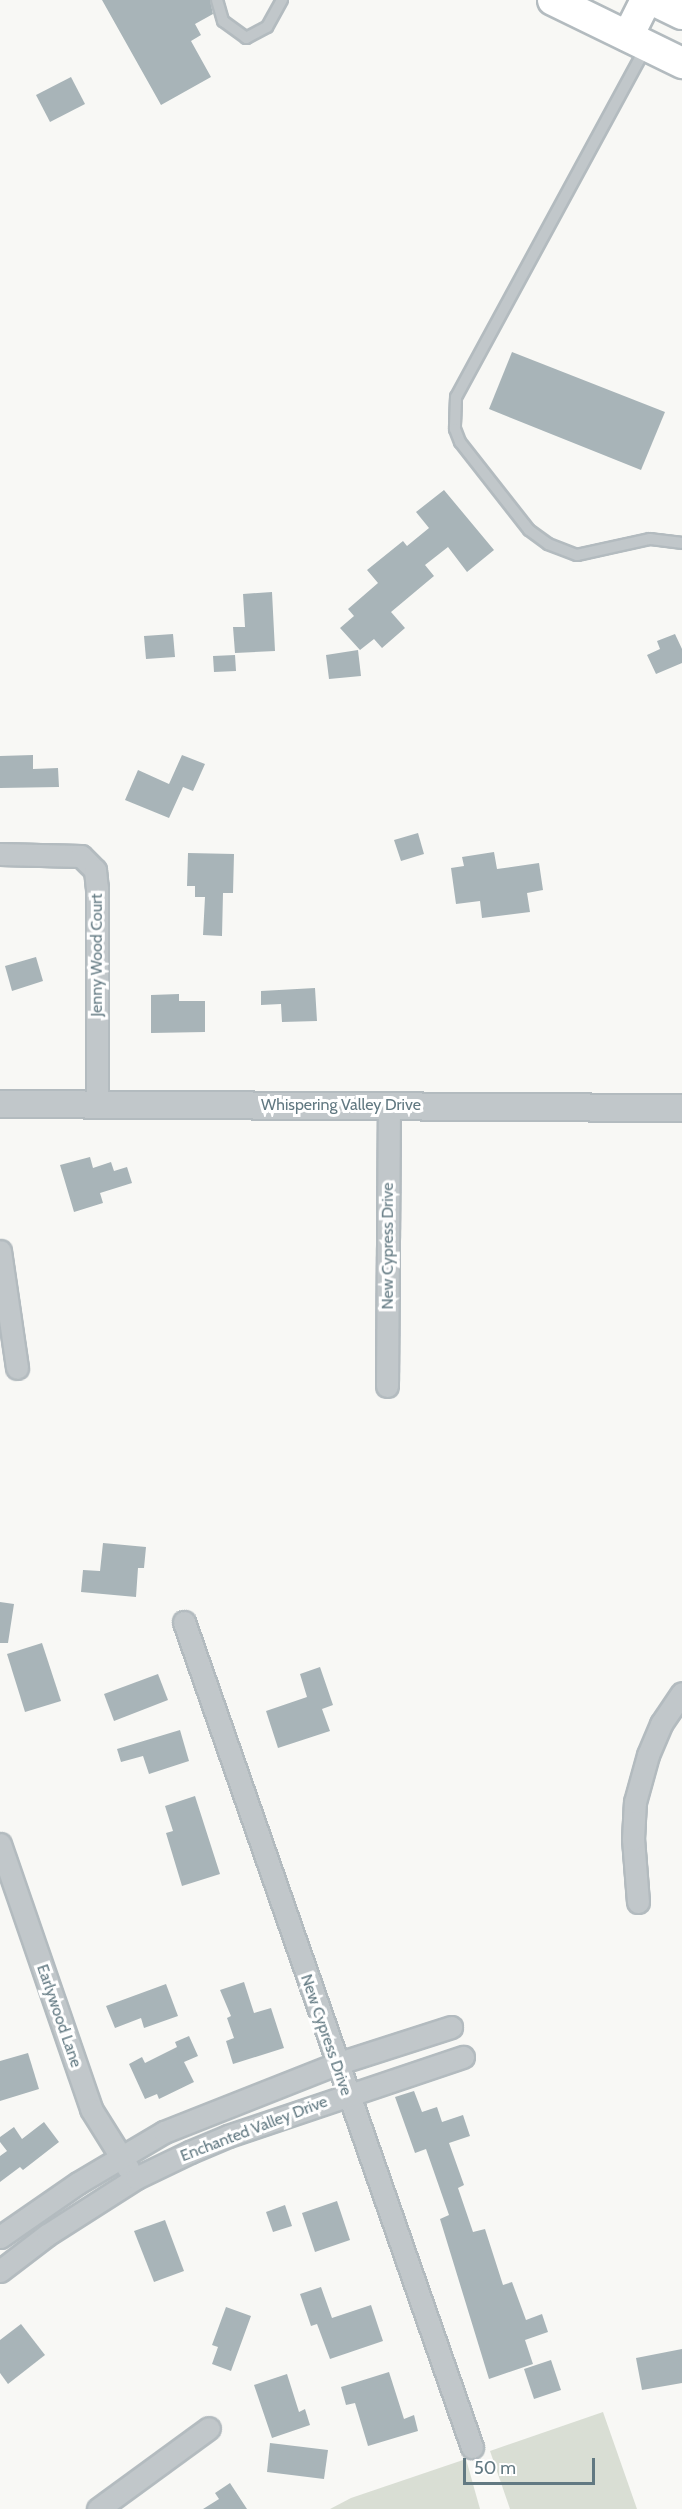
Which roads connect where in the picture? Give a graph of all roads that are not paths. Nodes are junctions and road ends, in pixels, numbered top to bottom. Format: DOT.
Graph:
graph roads {
  1 [pos="217,0"];
  2 [pos="282,0"];
  3 [pos="553,0"];
  4 [pos="646,0"];
  5 [pos="652,0"];
  6 [pos="682,14"];
  7 [pos="637,41"];
  8 [pos="682,63"];
  9 [pos="682,543"];
  10 [pos="0,854"];
  11 [pos="0,1104"];
  12 [pos="97,1105"];
  13 [pos="389,1105"];
  14 [pos="682,1108"];
  15 [pos="0,1251"];
  16 [pos="17,1368"];
  17 [pos="387,1386"];
  18 [pos="184,1622"];
  19 [pos="682,1693"];
  20 [pos="0,1845"];
  21 [pos="638,1902"];
  22 [pos="451,2027"];
  23 [pos="463,2057"];
  24 [pos="336,2064"];
  25 [pos="347,2094"];
  26 [pos="119,2157"];
  27 [pos="136,2178"];
  28 [pos="0,2237"];
  29 [pos="0,2271"];
  30 [pos="209,2428"];
  31 [pos="472,2447"];
  32 [pos="98,2509"];
  1 -- 2 [label="lane"];
  3 -- 7 [label="main road"];
  4 -- 7 [label="main road"];
  5 -- 6 [label="main road"];
  7 -- 8 [label="main road"];
  7 -- 9 [label="lane"];
  10 -- 12 [label="street, Jenny Wood Court"];
  11 -- 12 [label="street, Whispering Valley Drive"];
  12 -- 13 [label="street, Whispering Valley Drive"];
  13 -- 14 [label="street, Whispering Valley Drive"];
  13 -- 17 [label="street, New Cypress Drive"];
  15 -- 16 [label="street"];
  18 -- 24 [label="street, New Cypress Drive"];
  19 -- 21 [label="street"];
  20 -- 26 [label="street, Earlywood Lane"];
  22 -- 24 [label="street, Enchanted Valley Drive"];
  23 -- 25 [label="street, Enchanted Valley Drive"];
  24 -- 25 [label="street, New Cypress Drive"];
  24 -- 26 [label="street, Enchanted Valley Drive"];
  25 -- 27 [label="street, Enchanted Valley Drive"];
  25 -- 31 [label="street, New Cypress Drive"];
  26 -- 27 [label="street, Earlywood Lane"];
  26 -- 28 [label="street, Enchanted Valley Drive"];
  27 -- 29 [label="street, Enchanted Valley Drive"];
  30 -- 32 [label="street"];
}
